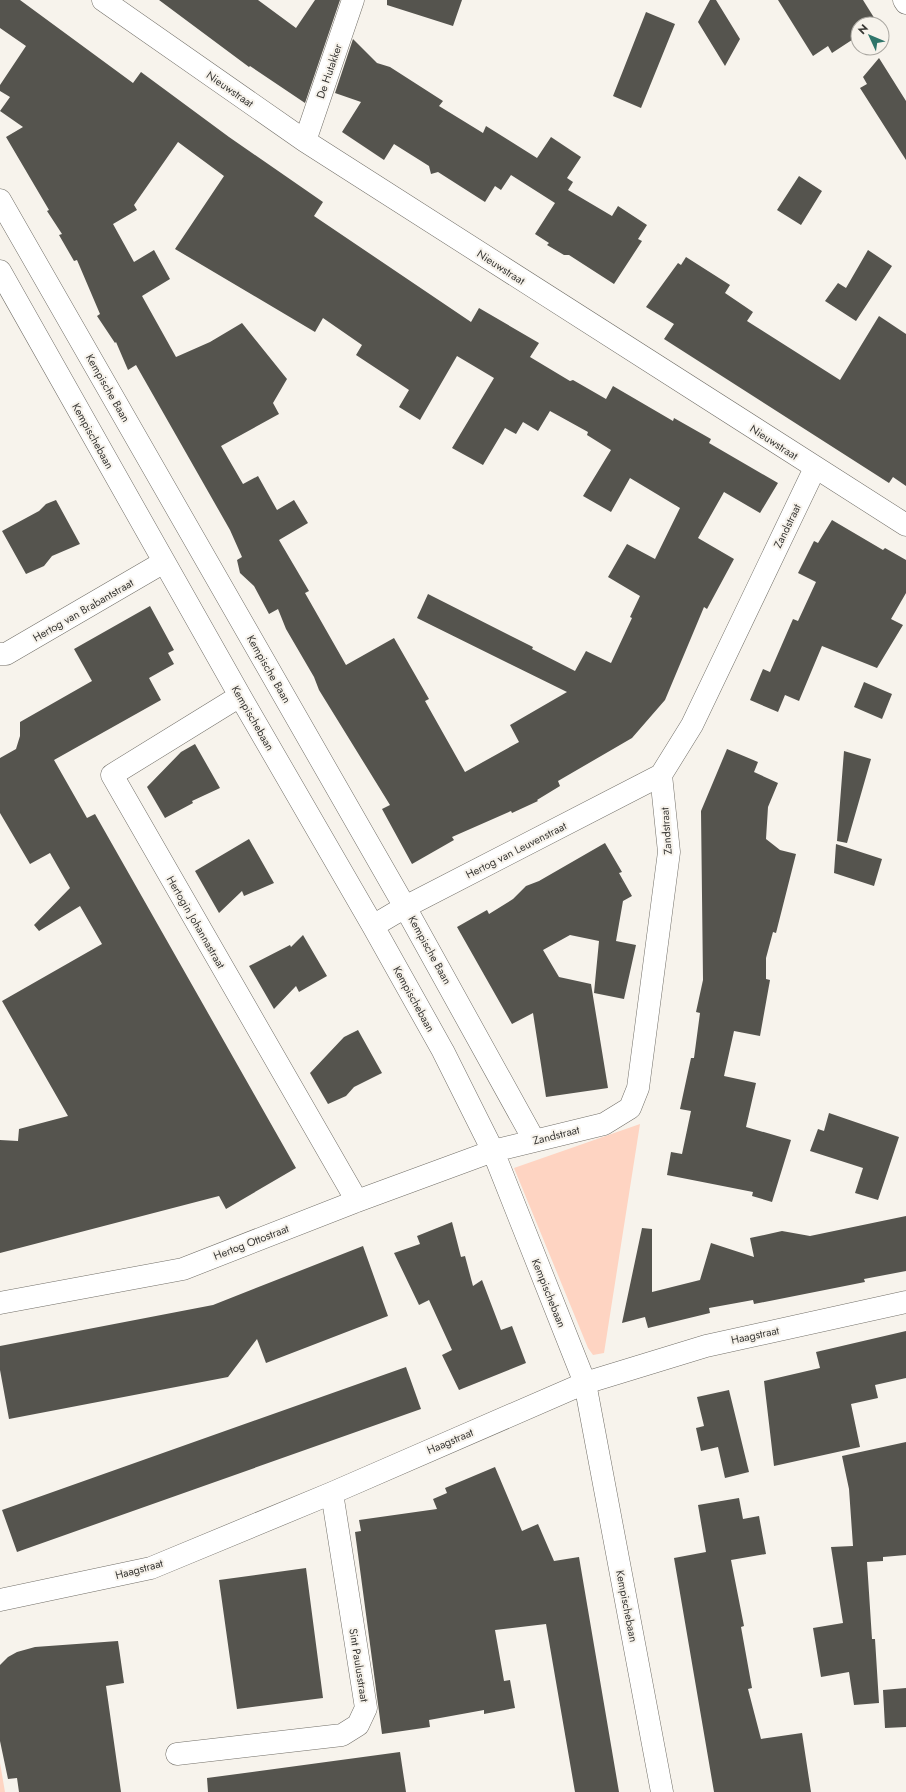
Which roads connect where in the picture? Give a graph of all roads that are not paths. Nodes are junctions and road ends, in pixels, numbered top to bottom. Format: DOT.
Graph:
graph roads {
  1 [pos="103,0"];
  2 [pos="353,0"];
  3 [pos="904,0"];
  4 [pos="906,3"];
  5 [pos="305,141"];
  6 [pos="0,200"];
  7 [pos="0,271"];
  8 [pos="815,468"];
  9 [pos="906,524"];
  10 [pos="164,562"];
  11 [pos="0,654"];
  12 [pos="240,696"];
  13 [pos="660,775"];
  14 [pos="406,907"];
  15 [pos="373,926"];
  16 [pos="534,1140"];
  17 [pos="494,1151"];
  18 [pos="357,1201"];
  19 [pos="906,1302"];
  20 [pos="0,1304"];
  21 [pos="585,1383"];
  22 [pos="332,1492"];
  23 [pos="0,1600"];
  24 [pos="176,1754"];
  25 [pos="662,1792"];
  1 -- 5 [label="street, Nieuwstraat"];
  2 -- 5 [label="street, De Hutakker"];
  3 -- 4 [label="street"];
  5 -- 8 [label="street, Nieuwstraat"];
  6 -- 14 [label="street, Kempische Baan"];
  7 -- 10 [label="street, Kempischebaan"];
  8 -- 9 [label="street, Nieuwstraat"];
  8 -- 13 [label="street, Zandstraat"];
  10 -- 11 [label="street, Hertog van Brabantstraat"];
  10 -- 12 [label="street, Kempischebaan"];
  12 -- 15 [label="street, Kempischebaan"];
  12 -- 18 [label="street, Hertogin Johannastraat"];
  13 -- 14 [label="street, Hertog van Leuvenstraat"];
  13 -- 16 [label="street, Zandstraat"];
  14 -- 15 [label="street, Hertog van Leuvenstraat"];
  14 -- 16 [label="street, Kempische Baan"];
  15 -- 17 [label="street, Kempischebaan"];
  16 -- 17 [label="street, Zandstraat"];
  17 -- 18 [label="street, Hertog Ottostraat"];
  17 -- 21 [label="street, Kempischebaan"];
  18 -- 20 [label="street, Hertog Ottostraat"];
  19 -- 21 [label="street, Haagstraat"];
  21 -- 22 [label="street, Haagstraat"];
  21 -- 25 [label="street, Kempischebaan"];
  22 -- 23 [label="street, Haagstraat"];
  22 -- 24 [label="street, Sint Paulusstraat"];
}
